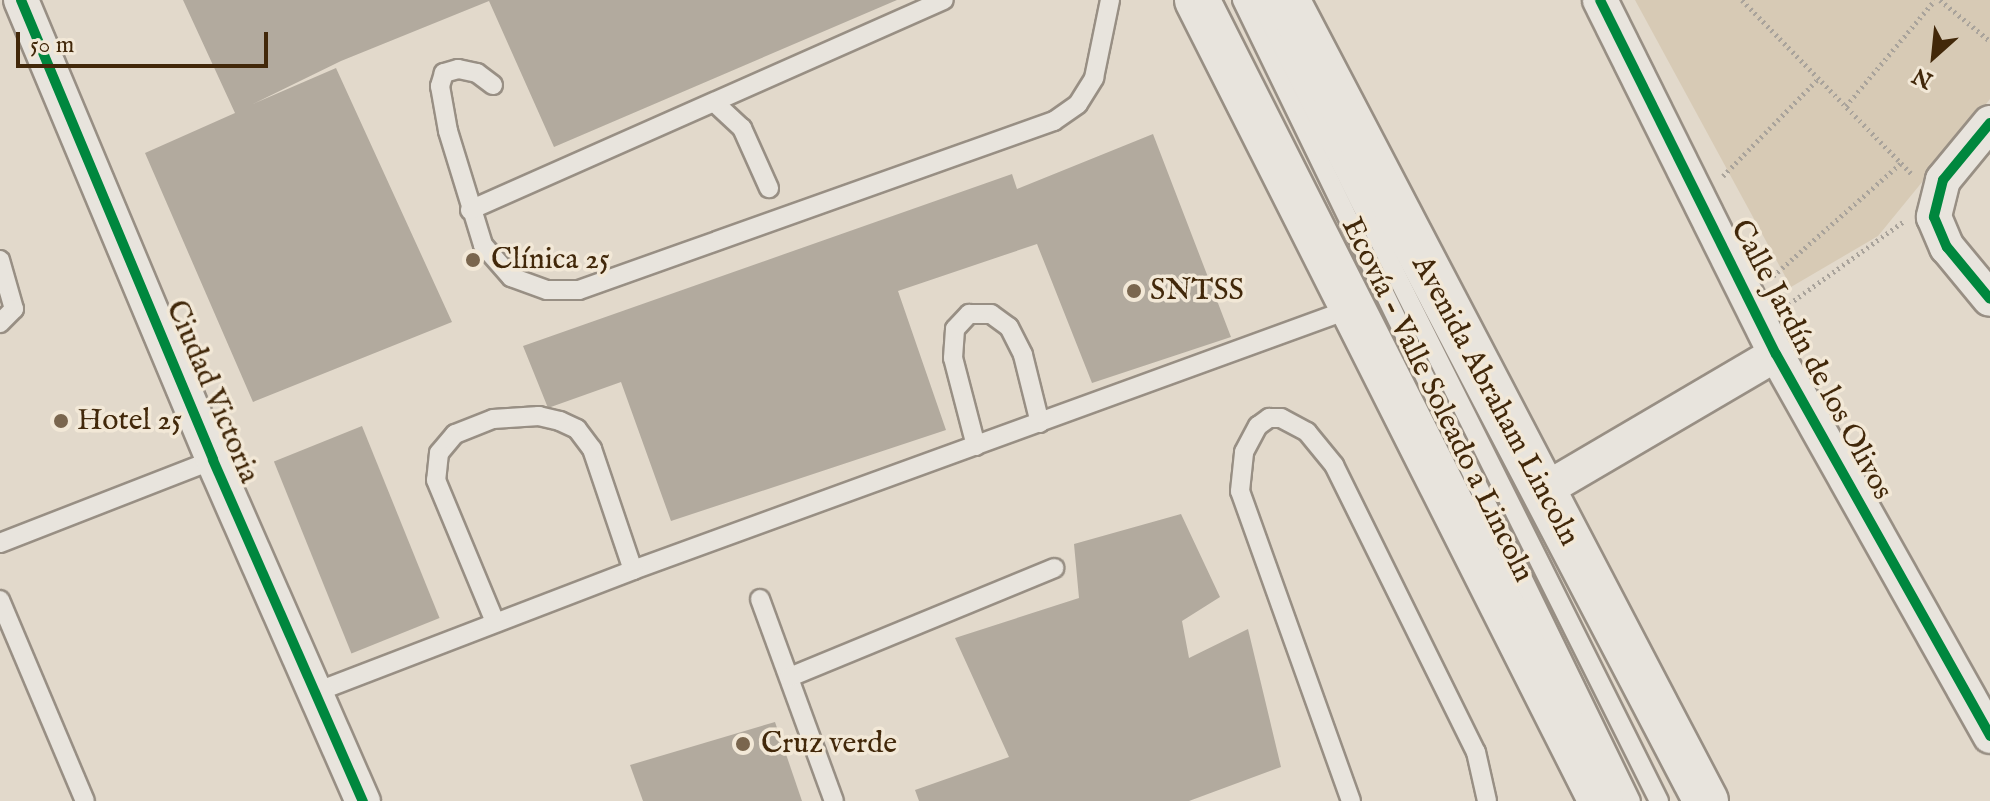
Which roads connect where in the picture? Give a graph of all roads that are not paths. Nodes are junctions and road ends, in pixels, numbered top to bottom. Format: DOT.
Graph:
graph roads {
  1 [pos="21,0"];
  2 [pos="944,0"];
  3 [pos="1110,0"];
  4 [pos="1197,0"];
  5 [pos="1242,0"];
  6 [pos="1259,0"];
  7 [pos="1287,0"];
  8 [pos="1600,0"];
  9 [pos="493,85"];
  10 [pos="715,103"];
  11 [pos="1990,123"];
  12 [pos="769,188"];
  13 [pos="470,210"];
  14 [pos="0,260"];
  15 [pos="1990,299"];
  16 [pos="1382,301"];
  17 [pos="0,323"];
  18 [pos="1762,325"];
  19 [pos="1040,423"];
  20 [pos="976,446"];
  21 [pos="213,460"];
  22 [pos="1541,492"];
  23 [pos="0,543"];
  24 [pos="1054,568"];
  25 [pos="633,570"];
  26 [pos="760,599"];
  27 [pos="0,600"];
  28 [pos="495,622"];
  29 [pos="790,677"];
  30 [pos="316,692"];
  31 [pos="1990,736"];
  32 [pos="85,801"];
  33 [pos="363,801"];
  34 [pos="834,801"];
  35 [pos="1351,801"];
  36 [pos="1487,801"];
  37 [pos="1601,801"];
  38 [pos="1631,801"];
  39 [pos="1659,801"];
  40 [pos="1706,801"];
  1 -- 21 [label="street, Ciudad Victoria"];
  2 -- 10 [label="lane"];
  3 -- 13 [label="lane"];
  4 -- 16 [label="main road"];
  5 -- 16 [label="lane, Ecovía - Valle Soleado a Lincoln"];
  6 -- 16 [label="lane"];
  7 -- 22 [label="main road, Avenida Abraham Lincoln"];
  8 -- 18 [label="street, Calle Jardín de los Olivos"];
  9 -- 13 [label="lane"];
  10 -- 12 [label="lane"];
  10 -- 13 [label="lane"];
  11 -- 15 [label="street"];
  14 -- 17 [label="lane"];
  16 -- 19 [label="lane"];
  16 -- 37 [label="main road"];
  16 -- 38 [label="lane, Ecovía - Valle Soleado a Lincoln"];
  16 -- 39 [label="lane"];
  18 -- 22 [label="street"];
  18 -- 31 [label="street, Calle Jardín de los Olivos"];
  19 -- 20 [label="lane"];
  19 -- 20 [label="lane"];
  20 -- 25 [label="lane"];
  21 -- 23 [label="lane"];
  21 -- 30 [label="street, Ciudad Victoria"];
  22 -- 40 [label="main road, Avenida Abraham Lincoln"];
  24 -- 29 [label="lane"];
  25 -- 28 [label="lane"];
  25 -- 28 [label="lane"];
  26 -- 29 [label="lane"];
  27 -- 32 [label="lane"];
  28 -- 30 [label="lane"];
  29 -- 34 [label="lane"];
  30 -- 33 [label="street, Ciudad Victoria"];
  35 -- 36 [label="lane"];
}
